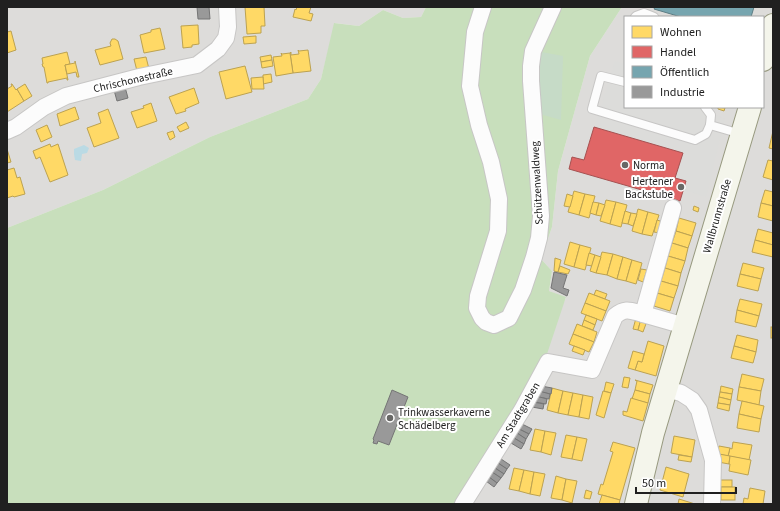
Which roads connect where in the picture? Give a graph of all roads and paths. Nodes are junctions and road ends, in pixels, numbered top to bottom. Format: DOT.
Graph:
graph roads {
  1 [pos="227,7"];
  2 [pos="483,7"];
  3 [pos="553,7"];
  4 [pos="636,16"];
  5 [pos="652,16"];
  6 [pos="773,26"];
  7 [pos="764,56"];
  8 [pos="624,82"];
  9 [pos="706,108"];
  10 [pos="750,108"];
  11 [pos="710,125"];
  12 [pos="7,131"];
  13 [pos="742,134"];
  14 [pos="673,208"];
  15 [pos="643,314"];
  16 [pos="685,326"];
  17 [pos="666,389"];
  18 [pos="463,504"];
  19 [pos="636,504"];
  20 [pos="712,504"];
  1 -- 12 [label="street, Chrischonastraße"];
  2 -- 3 [label="street, Schützenwaldweg"];
  4 -- 5 [label="lane"];
  6 -- 7 [label="main road"];
  8 -- 11 [label="lane"];
  9 -- 11 [label="lane"];
  10 -- 13 [label="main road, Wallbrunnstraße"];
  11 -- 13 [label="lane"];
  13 -- 16 [label="main road, Wallbrunnstraße"];
  14 -- 15 [label="street"];
  15 -- 16 [label="street"];
  15 -- 18 [label="street, Am Stadtgraben"];
  16 -- 17 [label="main road, Wallbrunnstraße"];
  17 -- 19 [label="main road, Wallbrunnstraße"];
  17 -- 20 [label="street"];
}
